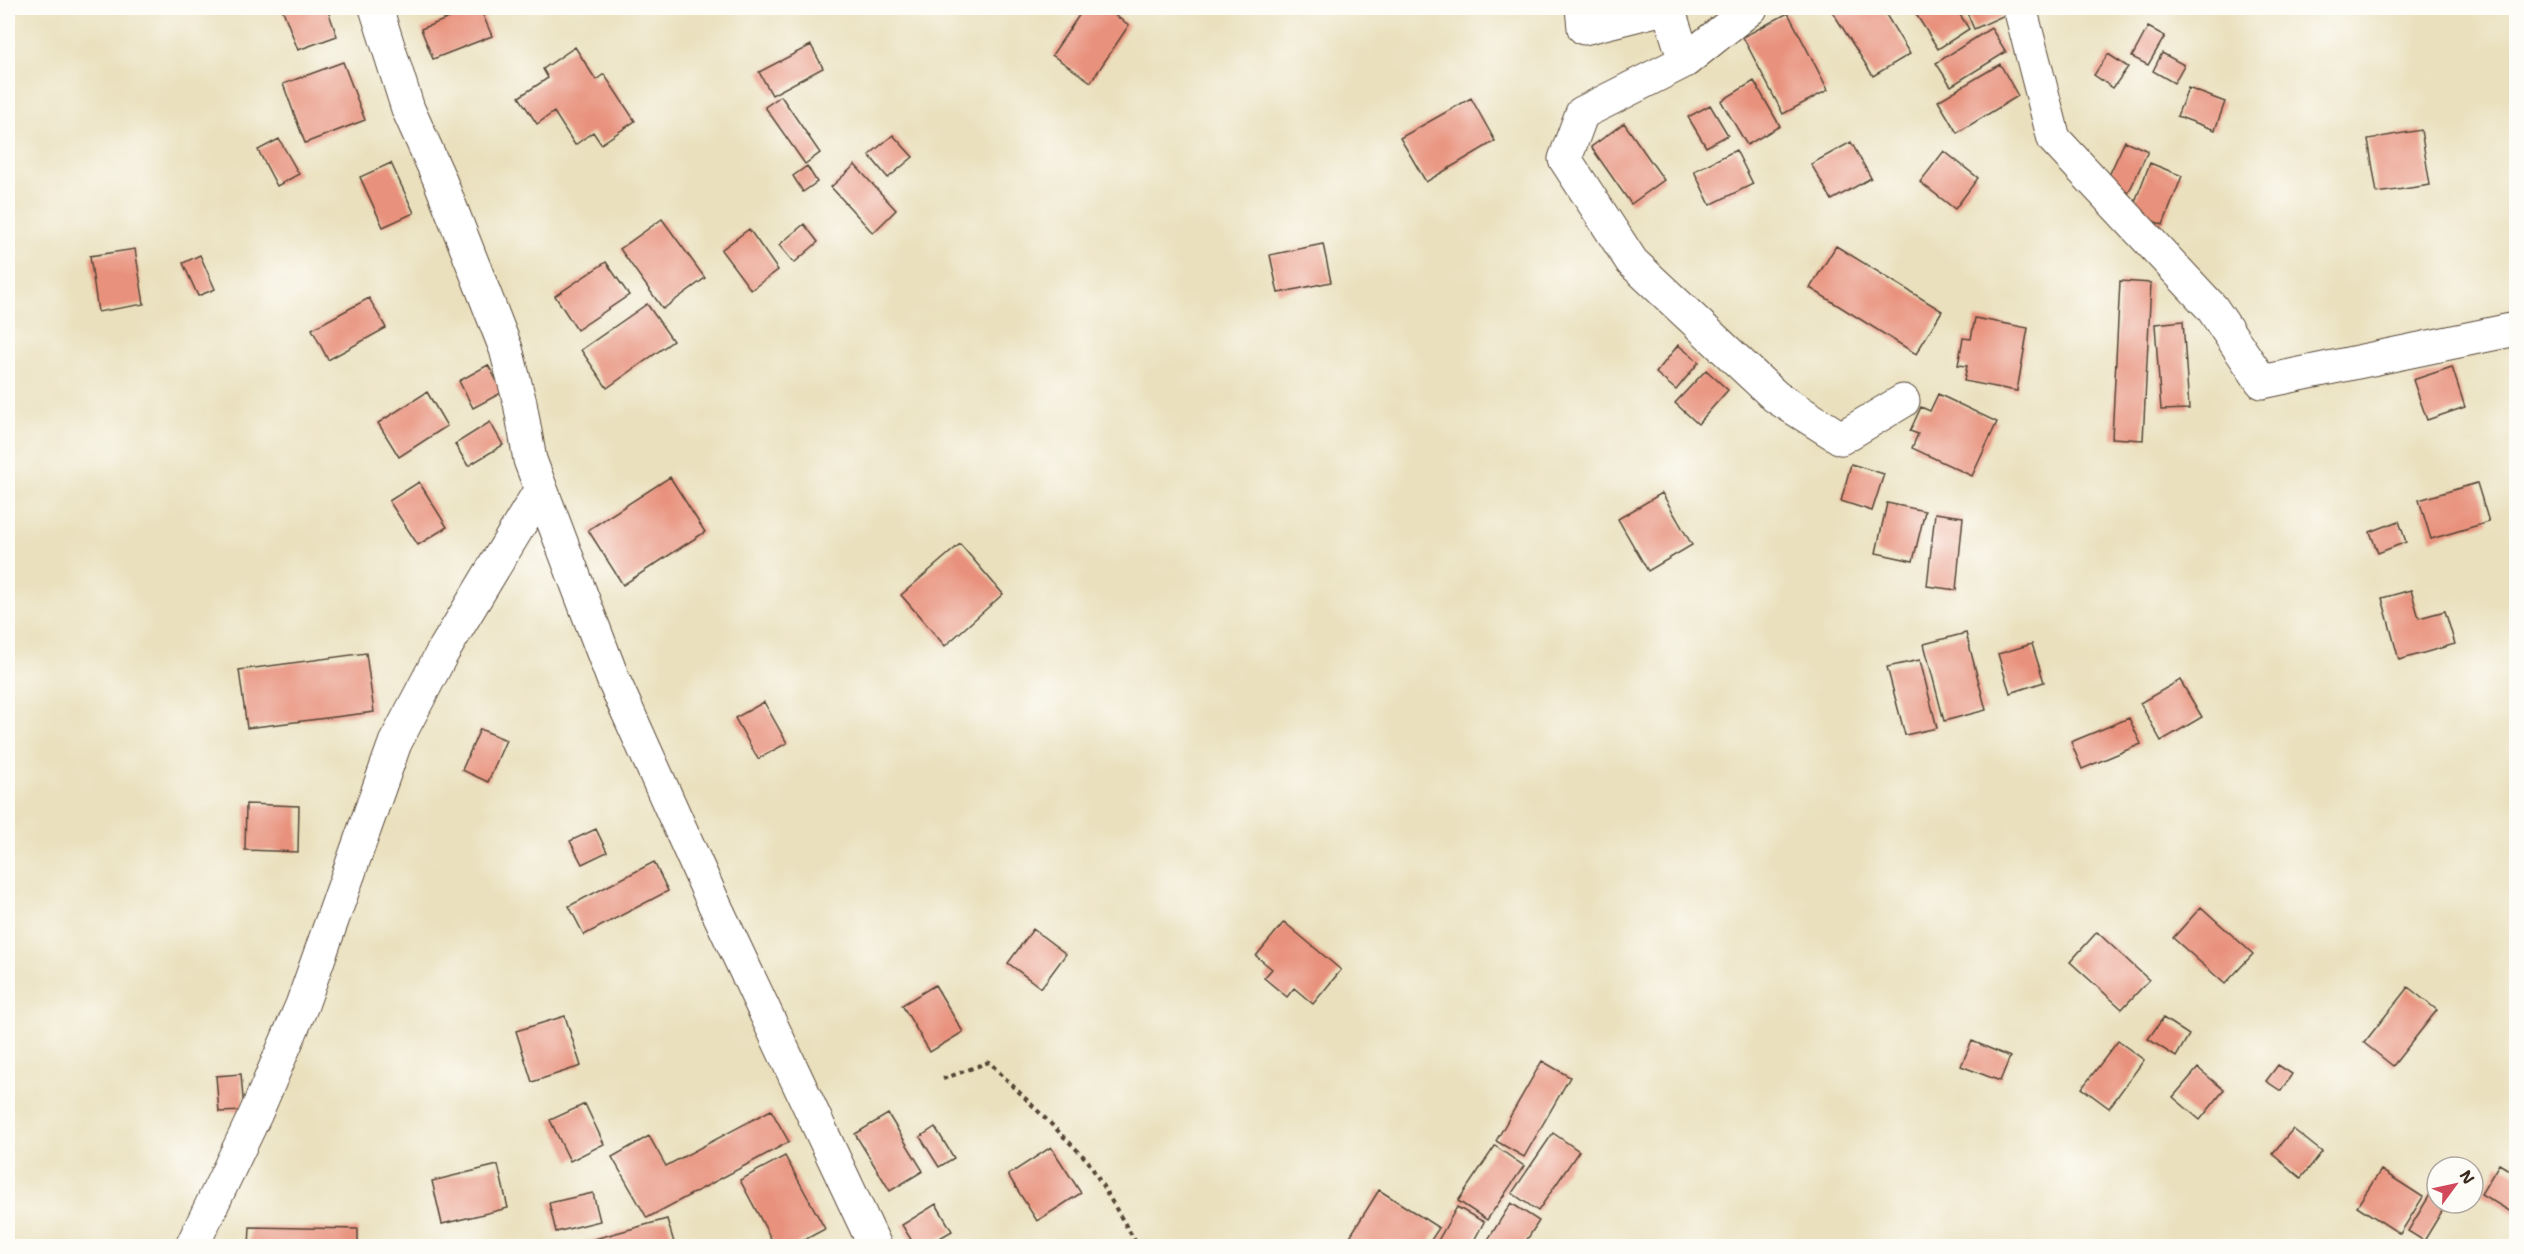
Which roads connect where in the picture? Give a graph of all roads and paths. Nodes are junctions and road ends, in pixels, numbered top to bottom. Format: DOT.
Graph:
graph roads {
  1 [pos="376,8"];
  2 [pos="1582,8"];
  3 [pos="1666,8"];
  4 [pos="1751,8"];
  5 [pos="2020,8"];
  6 [pos="1685,61"];
  7 [pos="2517,329"];
  8 [pos="1903,400"];
  9 [pos="541,489"];
  10 [pos="942,1079"];
  11 [pos="192,1246"];
  12 [pos="875,1246"];
  13 [pos="1138,1246"];
  1 -- 9 [label="street"];
  2 -- 3 [label="street"];
  3 -- 6 [label="street"];
  4 -- 6 [label="street"];
  5 -- 7 [label="street"];
  6 -- 8 [label="street"];
  9 -- 11 [label="street"];
  9 -- 12 [label="street"];
  10 -- 13 [label="path"];
}
